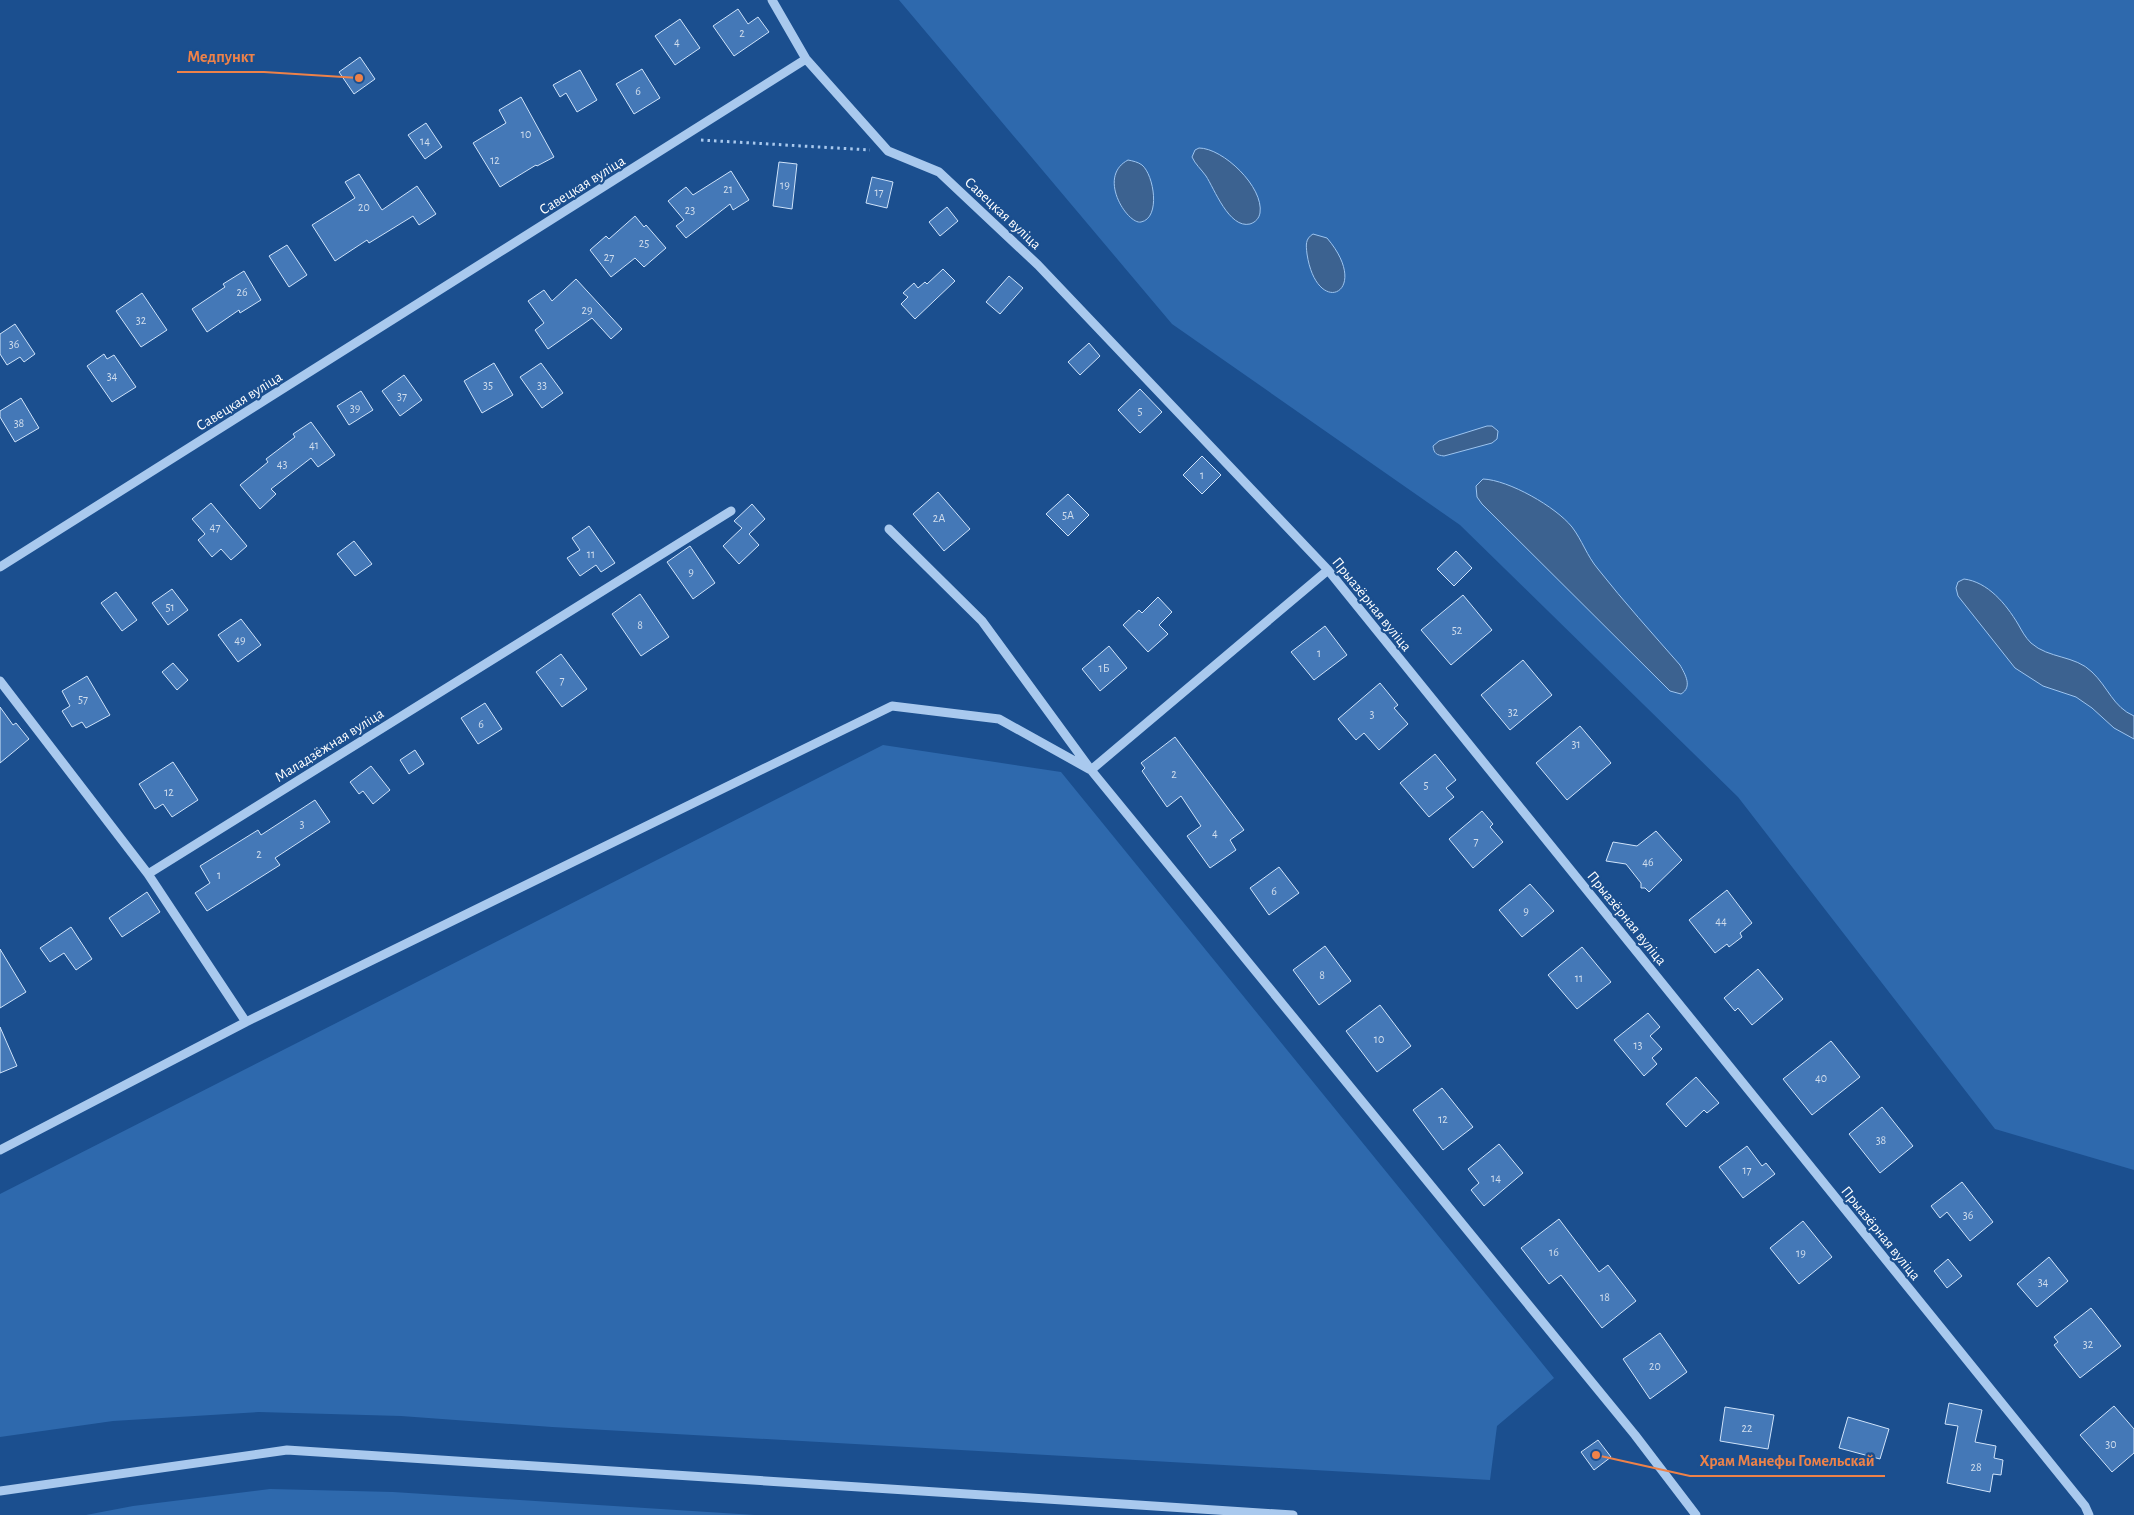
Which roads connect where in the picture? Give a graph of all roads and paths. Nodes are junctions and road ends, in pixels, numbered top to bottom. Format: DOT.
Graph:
graph roads {
  1 [pos="772,0"];
  2 [pos="806,59"];
  3 [pos="680,139"];
  4 [pos="888,151"];
  5 [pos="1124,356"];
  6 [pos="731,510"];
  7 [pos="889,529"];
  8 [pos="0,567"];
  9 [pos="1328,570"];
  10 [pos="0,681"];
  11 [pos="1091,770"];
  12 [pos="148,874"];
  13 [pos="246,1022"];
  14 [pos="0,1150"];
  15 [pos="0,1491"];
  16 [pos="1293,1515"];
  17 [pos="1696,1515"];
  18 [pos="2089,1515"];
  1 -- 2 [label="street"];
  2 -- 3 [label="street, Савецкая вуліца"];
  2 -- 4 [label="street, Савецкая вуліца"];
  3 -- 4 [label="path"];
  3 -- 8 [label="street, Савецкая вуліца"];
  4 -- 5 [label="street, Савецкая вуліца"];
  5 -- 9 [label="street, Прыазёрная вуліца"];
  6 -- 12 [label="street, Маладзёжная вуліца"];
  7 -- 11 [label="street"];
  9 -- 11 [label="street"];
  9 -- 18 [label="street, Прыазёрная вуліца"];
  10 -- 12 [label="street"];
  11 -- 13 [label="street"];
  11 -- 17 [label="street"];
  12 -- 13 [label="street"];
  13 -- 14 [label="street"];
  15 -- 16 [label="street"];
}
